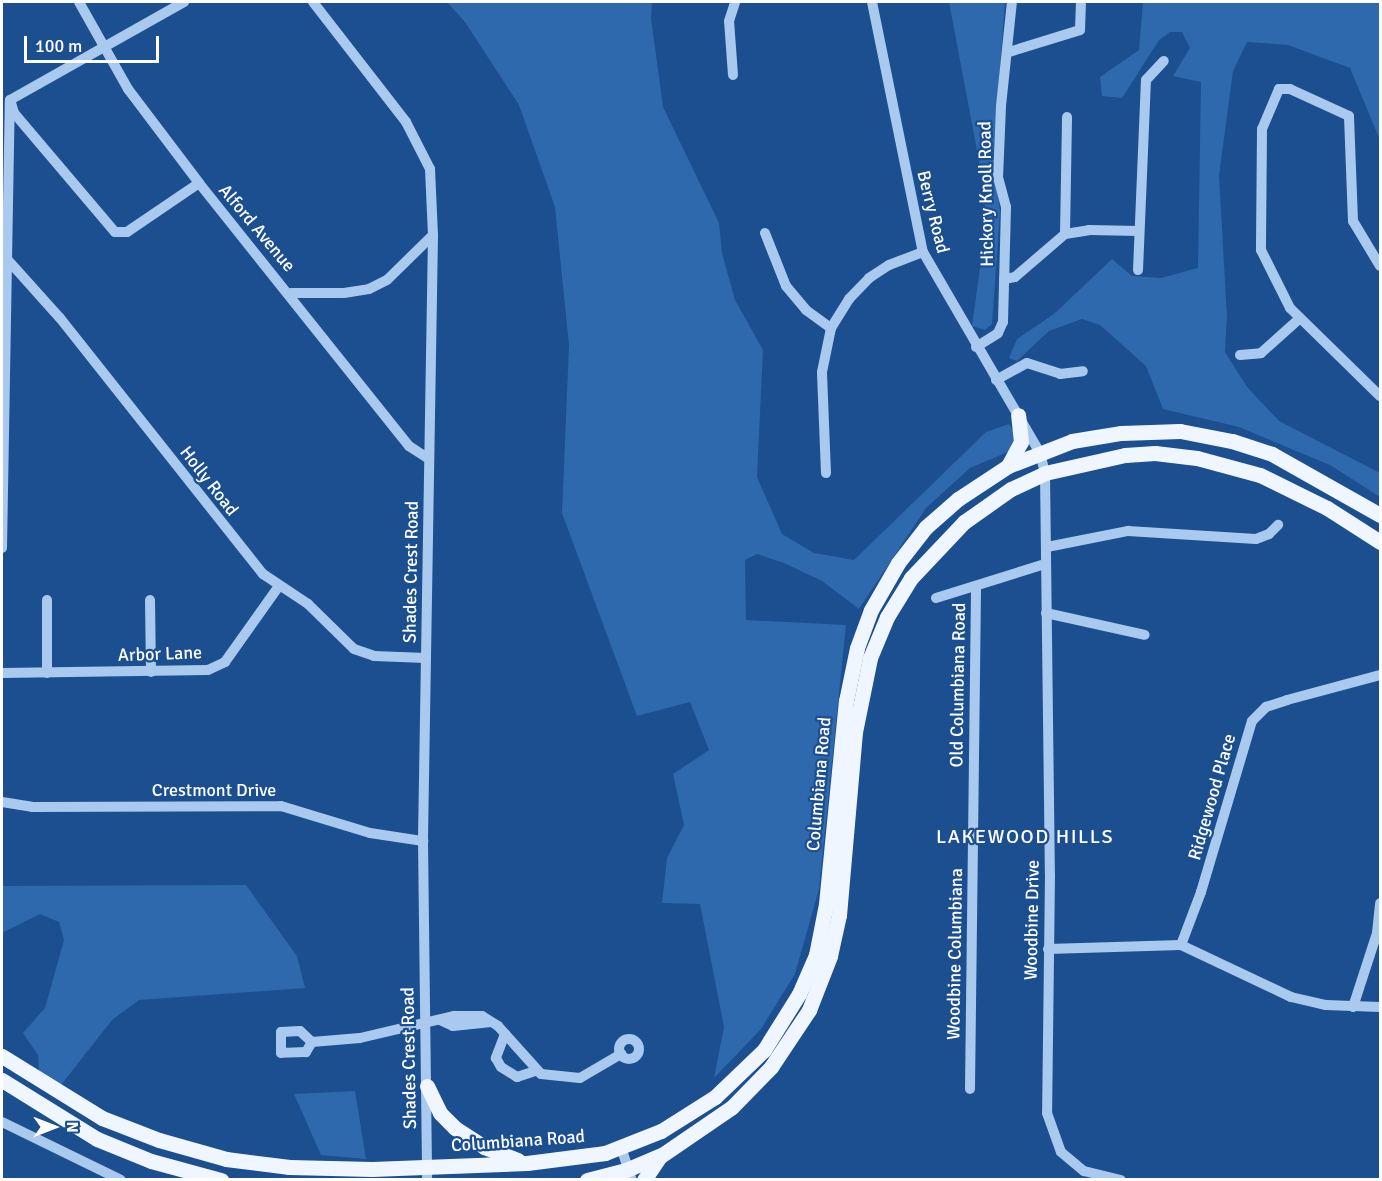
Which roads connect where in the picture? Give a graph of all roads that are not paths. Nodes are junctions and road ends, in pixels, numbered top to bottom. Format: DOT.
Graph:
graph roads {
  1 [pos="79,2"];
  2 [pos="184,2"];
  3 [pos="313,2"];
  4 [pos="735,2"];
  5 [pos="872,2"];
  6 [pos="1012,2"];
  7 [pos="1081,2"];
  8 [pos="103,45"];
  9 [pos="1009,52"];
  10 [pos="1164,61"];
  11 [pos="733,75"];
  12 [pos="6,98"];
  13 [pos="1067,117"];
  14 [pos="199,183"];
  15 [pos="1139,231"];
  16 [pos="765,232"];
  17 [pos="1065,234"];
  18 [pos="433,235"];
  19 [pos="923,252"];
  20 [pos="7,260"];
  21 [pos="1380,266"];
  22 [pos="1138,270"];
  23 [pos="1004,279"];
  24 [pos="291,293"];
  25 [pos="1299,319"];
  26 [pos="831,328"];
  27 [pos="976,347"];
  28 [pos="1240,355"];
  29 [pos="1083,371"];
  30 [pos="996,380"];
  31 [pos="1380,396"];
  32 [pos="1018,415"];
  33 [pos="1040,453"];
  34 [pos="429,459"];
  35 [pos="1008,466"];
  36 [pos="826,473"];
  37 [pos="1045,474"];
  38 [pos="1380,515"];
  39 [pos="1278,525"];
  40 [pos="1380,542"];
  41 [pos="1047,547"];
  42 [pos="2,548"];
  43 [pos="1045,564"];
  44 [pos="279,586"];
  45 [pos="976,589"];
  46 [pos="936,598"];
  47 [pos="47,600"];
  48 [pos="150,600"];
  49 [pos="1046,613"];
  50 [pos="1145,635"];
  51 [pos="426,658"];
  52 [pos="151,672"];
  53 [pos="2,673"];
  54 [pos="47,673"];
  55 [pos="1380,675"];
  56 [pos="852,706"];
  57 [pos="2,802"];
  58 [pos="973,819"];
  59 [pos="423,841"];
  60 [pos="1380,903"];
  61 [pos="1181,945"];
  62 [pos="1048,949"];
  63 [pos="1353,1007"];
  64 [pos="1380,1008"];
  65 [pos="425,1022"];
  66 [pos="504,1034"];
  67 [pos="312,1042"];
  68 [pos="621,1054"];
  69 [pos="2,1056"];
  70 [pos="536,1071"];
  71 [pos="2,1080"];
  72 [pos="427,1086"];
  73 [pos="970,1089"];
  74 [pos="2,1122"];
  75 [pos="159,1140"];
  76 [pos="621,1147"];
  77 [pos="662,1155"];
  78 [pos="151,1161"];
  79 [pos="527,1163"];
  80 [pos="427,1173"];
  81 [pos="323,1174"];
  82 [pos="629,1175"];
  83 [pos="121,1179"];
  84 [pos="221,1179"];
  85 [pos="591,1179"];
  86 [pos="644,1179"];
  87 [pos="1121,1179"];
  1 -- 8 [label="street, Alford Avenue"];
  2 -- 8 [label="street"];
  3 -- 18 [label="street, Shades Crest Road"];
  4 -- 11 [label="street"];
  5 -- 19 [label="street, Berry Road"];
  6 -- 9 [label="street, Hickory Knoll Road"];
  7 -- 9 [label="street"];
  8 -- 12 [label="street"];
  8 -- 14 [label="street, Alford Avenue"];
  9 -- 23 [label="street, Hickory Knoll Road"];
  10 -- 15 [label="street"];
  12 -- 14 [label="street"];
  12 -- 20 [label="street"];
  13 -- 17 [label="street"];
  14 -- 24 [label="street, Alford Avenue"];
  15 -- 17 [label="street"];
  15 -- 22 [label="street"];
  16 -- 26 [label="street"];
  17 -- 23 [label="street"];
  18 -- 24 [label="street"];
  18 -- 34 [label="street, Shades Crest Road"];
  19 -- 26 [label="street"];
  19 -- 27 [label="street, Berry Road"];
  20 -- 42 [label="street"];
  20 -- 44 [label="street, Holly Road"];
  21 -- 25 [label="street"];
  23 -- 27 [label="street, Hickory Knoll Road"];
  24 -- 34 [label="street, Alford Avenue"];
  25 -- 28 [label="street"];
  25 -- 31 [label="street"];
  26 -- 36 [label="street"];
  27 -- 30 [label="street, Berry Road"];
  29 -- 30 [label="street"];
  30 -- 32 [label="street, Berry Road"];
  32 -- 33 [label="street, Berry Road"];
  32 -- 35 [label="main road"];
  33 -- 35 [label="main road, Columbiana Road"];
  33 -- 37 [label="street, Berry Road"];
  33 -- 38 [label="main road, Columbiana Road"];
  34 -- 51 [label="street, Shades Crest Road"];
  35 -- 56 [label="main road, Columbiana Road"];
  37 -- 40 [label="main road, Columbiana Road"];
  37 -- 41 [label="street, Woodbine Drive"];
  37 -- 56 [label="main road, Columbiana Road"];
  39 -- 41 [label="street"];
  41 -- 43 [label="street, Woodbine Drive"];
  43 -- 45 [label="street, Old Columbiana Road"];
  43 -- 49 [label="street, Woodbine Drive"];
  44 -- 51 [label="street, Holly Road"];
  44 -- 52 [label="street, Arbor Lane"];
  45 -- 46 [label="street"];
  45 -- 58 [label="street, Old Columbiana Road"];
  47 -- 54 [label="street"];
  48 -- 52 [label="street"];
  49 -- 50 [label="street"];
  49 -- 62 [label="street, Woodbine Drive"];
  51 -- 59 [label="street, Shades Crest Road"];
  52 -- 54 [label="street, Arbor Lane"];
  53 -- 54 [label="street, Arbor Lane"];
  55 -- 61 [label="street, Ridgewood Place"];
  56 -- 76 [label="main road, Columbiana Road"];
  56 -- 77 [label="main road, Columbiana Road"];
  57 -- 59 [label="street, Crestmont Drive"];
  58 -- 73 [label="street, Woodbine Columbiana"];
  59 -- 65 [label="street, Shades Crest Road"];
  60 -- 63 [label="street"];
  61 -- 62 [label="street"];
  61 -- 63 [label="street"];
  62 -- 87 [label="street, Woodbine Drive"];
  63 -- 64 [label="street"];
  65 -- 66 [label="street"];
  65 -- 67 [label="street"];
  65 -- 72 [label="street, Shades Crest Road"];
  66 -- 70 [label="street"];
  66 -- 70 [label="street"];
  68 -- 70 [label="street"];
  69 -- 75 [label="main road, Columbiana Road"];
  71 -- 78 [label="main road"];
  72 -- 79 [label="main road"];
  72 -- 80 [label="street, Shades Crest Road"];
  74 -- 83 [label="street"];
  75 -- 78 [label="main road"];
  75 -- 81 [label="main road, Columbiana Road"];
  76 -- 79 [label="main road, Columbiana Road"];
  76 -- 82 [label="street"];
  77 -- 82 [label="main road, Columbiana Road"];
  77 -- 86 [label="main road"];
  78 -- 84 [label="main road"];
  79 -- 80 [label="main road, Columbiana Road"];
  80 -- 81 [label="main road, Columbiana Road"];
  82 -- 85 [label="main road, Columbiana Road"];
}
